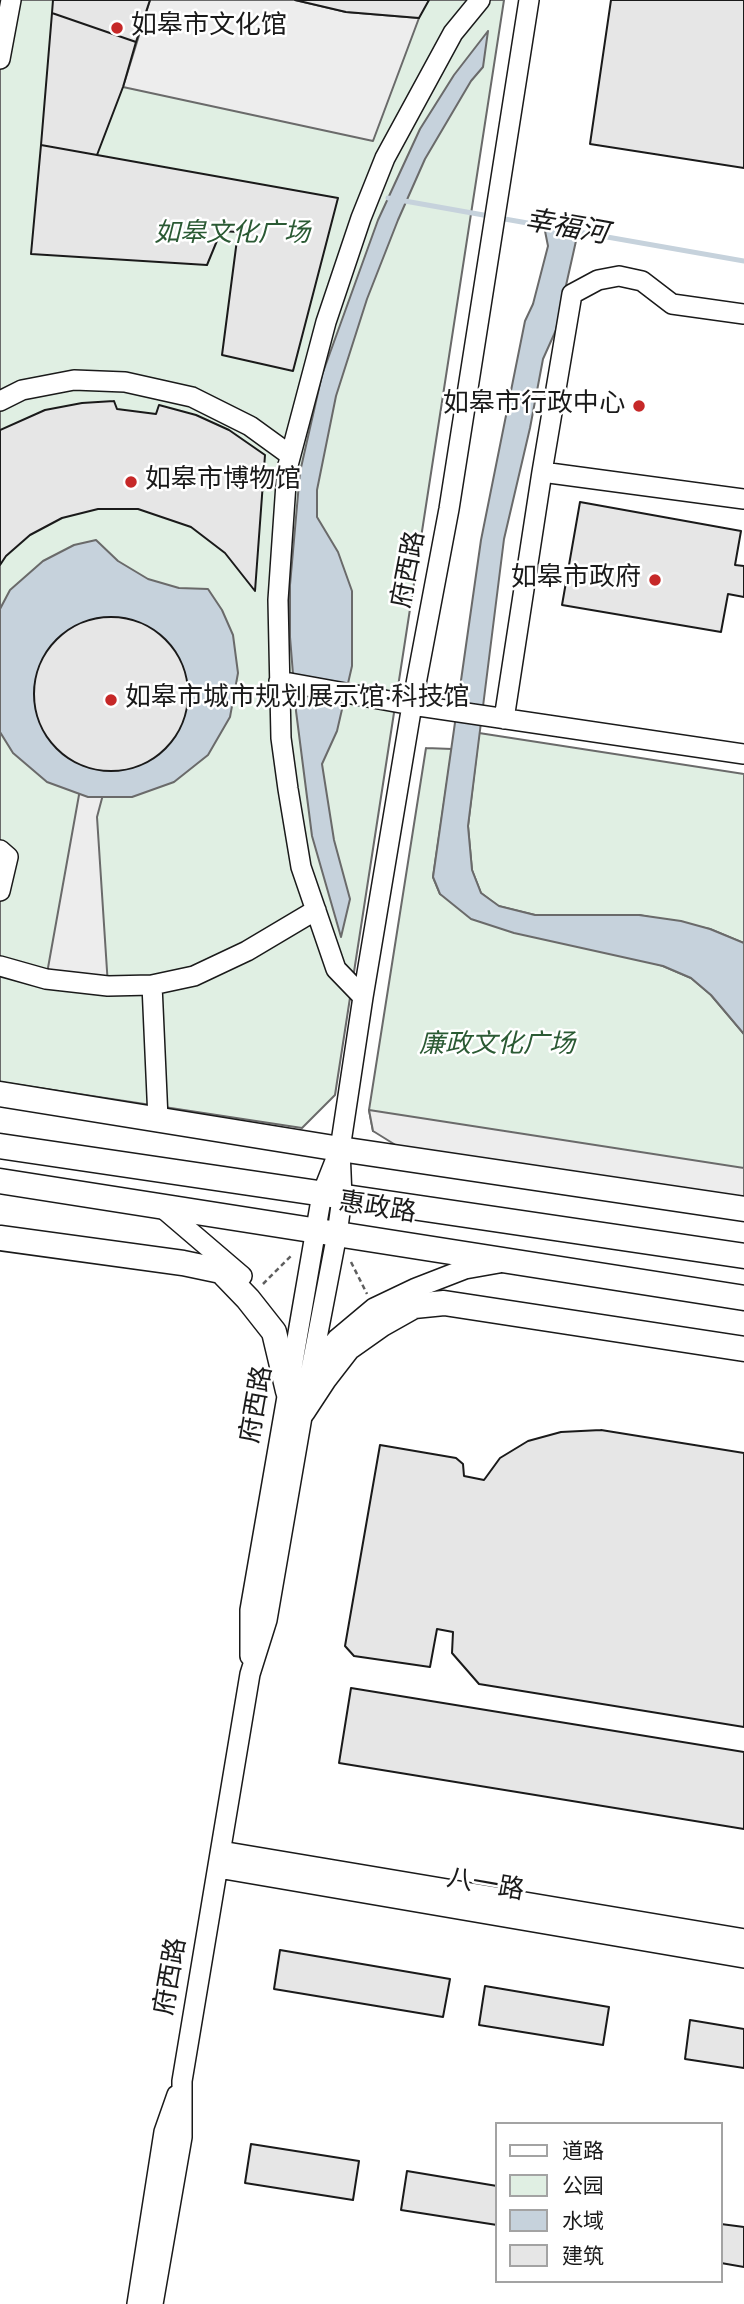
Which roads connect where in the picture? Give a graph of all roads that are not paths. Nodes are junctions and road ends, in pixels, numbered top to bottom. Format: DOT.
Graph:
graph roads {
  1 [pos="11,0"];
  2 [pos="480,0"];
  3 [pos="529,0"];
  4 [pos="0,59"];
  5 [pos="744,314"];
  6 [pos="0,401"];
  7 [pos="290,456"];
  8 [pos="542,472"];
  9 [pos="744,499"];
  10 [pos="279,681"];
  11 [pos="412,705"];
  12 [pos="495,717"];
  13 [pos="744,754"];
  14 [pos="0,850"];
  15 [pos="0,891"];
  16 [pos="316,910"];
  17 [pos="0,965"];
  18 [pos="152,985"];
  19 [pos="363,997"];
  20 [pos="0,1094"];
  21 [pos="158,1119"];
  22 [pos="0,1146"];
  23 [pos="340,1149"];
  24 [pos="0,1181"];
  25 [pos="332,1196"];
  26 [pos="158,1205"];
  27 [pos="744,1209"];
  28 [pos="326,1232"];
  29 [pos="0,1238"];
  30 [pos="744,1256"];
  31 [pos="506,1261"];
  32 [pos="744,1298"];
  33 [pos="744,1349"];
  34 [pos="293,1361"];
  35 [pos="311,1371"];
  36 [pos="288,1391"];
  37 [pos="303,1410"];
  38 [pos="250,1674"];
  39 [pos="220,1860"];
  40 [pos="744,1938"];
  41 [pos="744,1958"];
  42 [pos="182,2081"];
  43 [pos="137,2304"];
  44 [pos="153,2304"];
  1 -- 4 [label="street"];
  2 -- 7 [label="street"];
  3 -- 11 [label="street, 府西路"];
  5 -- 8 [label="street"];
  6 -- 7 [label="street"];
  7 -- 10 [label="street"];
  8 -- 9 [label="street"];
  8 -- 12 [label="street"];
  10 -- 11 [label="street"];
  10 -- 16 [label="street"];
  11 -- 12 [label="street"];
  11 -- 19 [label="street, 府西路"];
  12 -- 13 [label="street"];
  14 -- 15 [label="street"];
  16 -- 18 [label="street"];
  16 -- 19 [label="street"];
  17 -- 18 [label="street"];
  18 -- 21 [label="street"];
  19 -- 23 [label="street, 府西路"];
  20 -- 21 [label="main road"];
  21 -- 23 [label="main road"];
  22 -- 25 [label="main road, 惠政路"];
  23 -- 25 [label="street, 府西路"];
  23 -- 27 [label="main road"];
  24 -- 26 [label="main road, 惠政路"];
  25 -- 28 [label="street, 府西路"];
  25 -- 30 [label="main road, 惠政路"];
  26 -- 28 [label="main road, 惠政路"];
  26 -- 34 [label="street"];
  28 -- 31 [label="main road, 惠政路"];
  28 -- 34 [label="street, 府西路"];
  28 -- 35 [label="street, 府西路"];
  29 -- 36 [label="main road"];
  31 -- 32 [label="main road, 惠政路"];
  31 -- 35 [label="street"];
  33 -- 37 [label="main road"];
  34 -- 36 [label="street, 府西路"];
  35 -- 37 [label="street, 府西路"];
  36 -- 38 [label="street, 府西路"];
  37 -- 38 [label="street, 府西路"];
  38 -- 39 [label="street, 府西路"];
  39 -- 40 [label="street, 八一路"];
  39 -- 41 [label="street, 八一路"];
  39 -- 42 [label="street, 府西路"];
  42 -- 43 [label="street, 府西路"];
  42 -- 44 [label="street, 府西路"];
}
